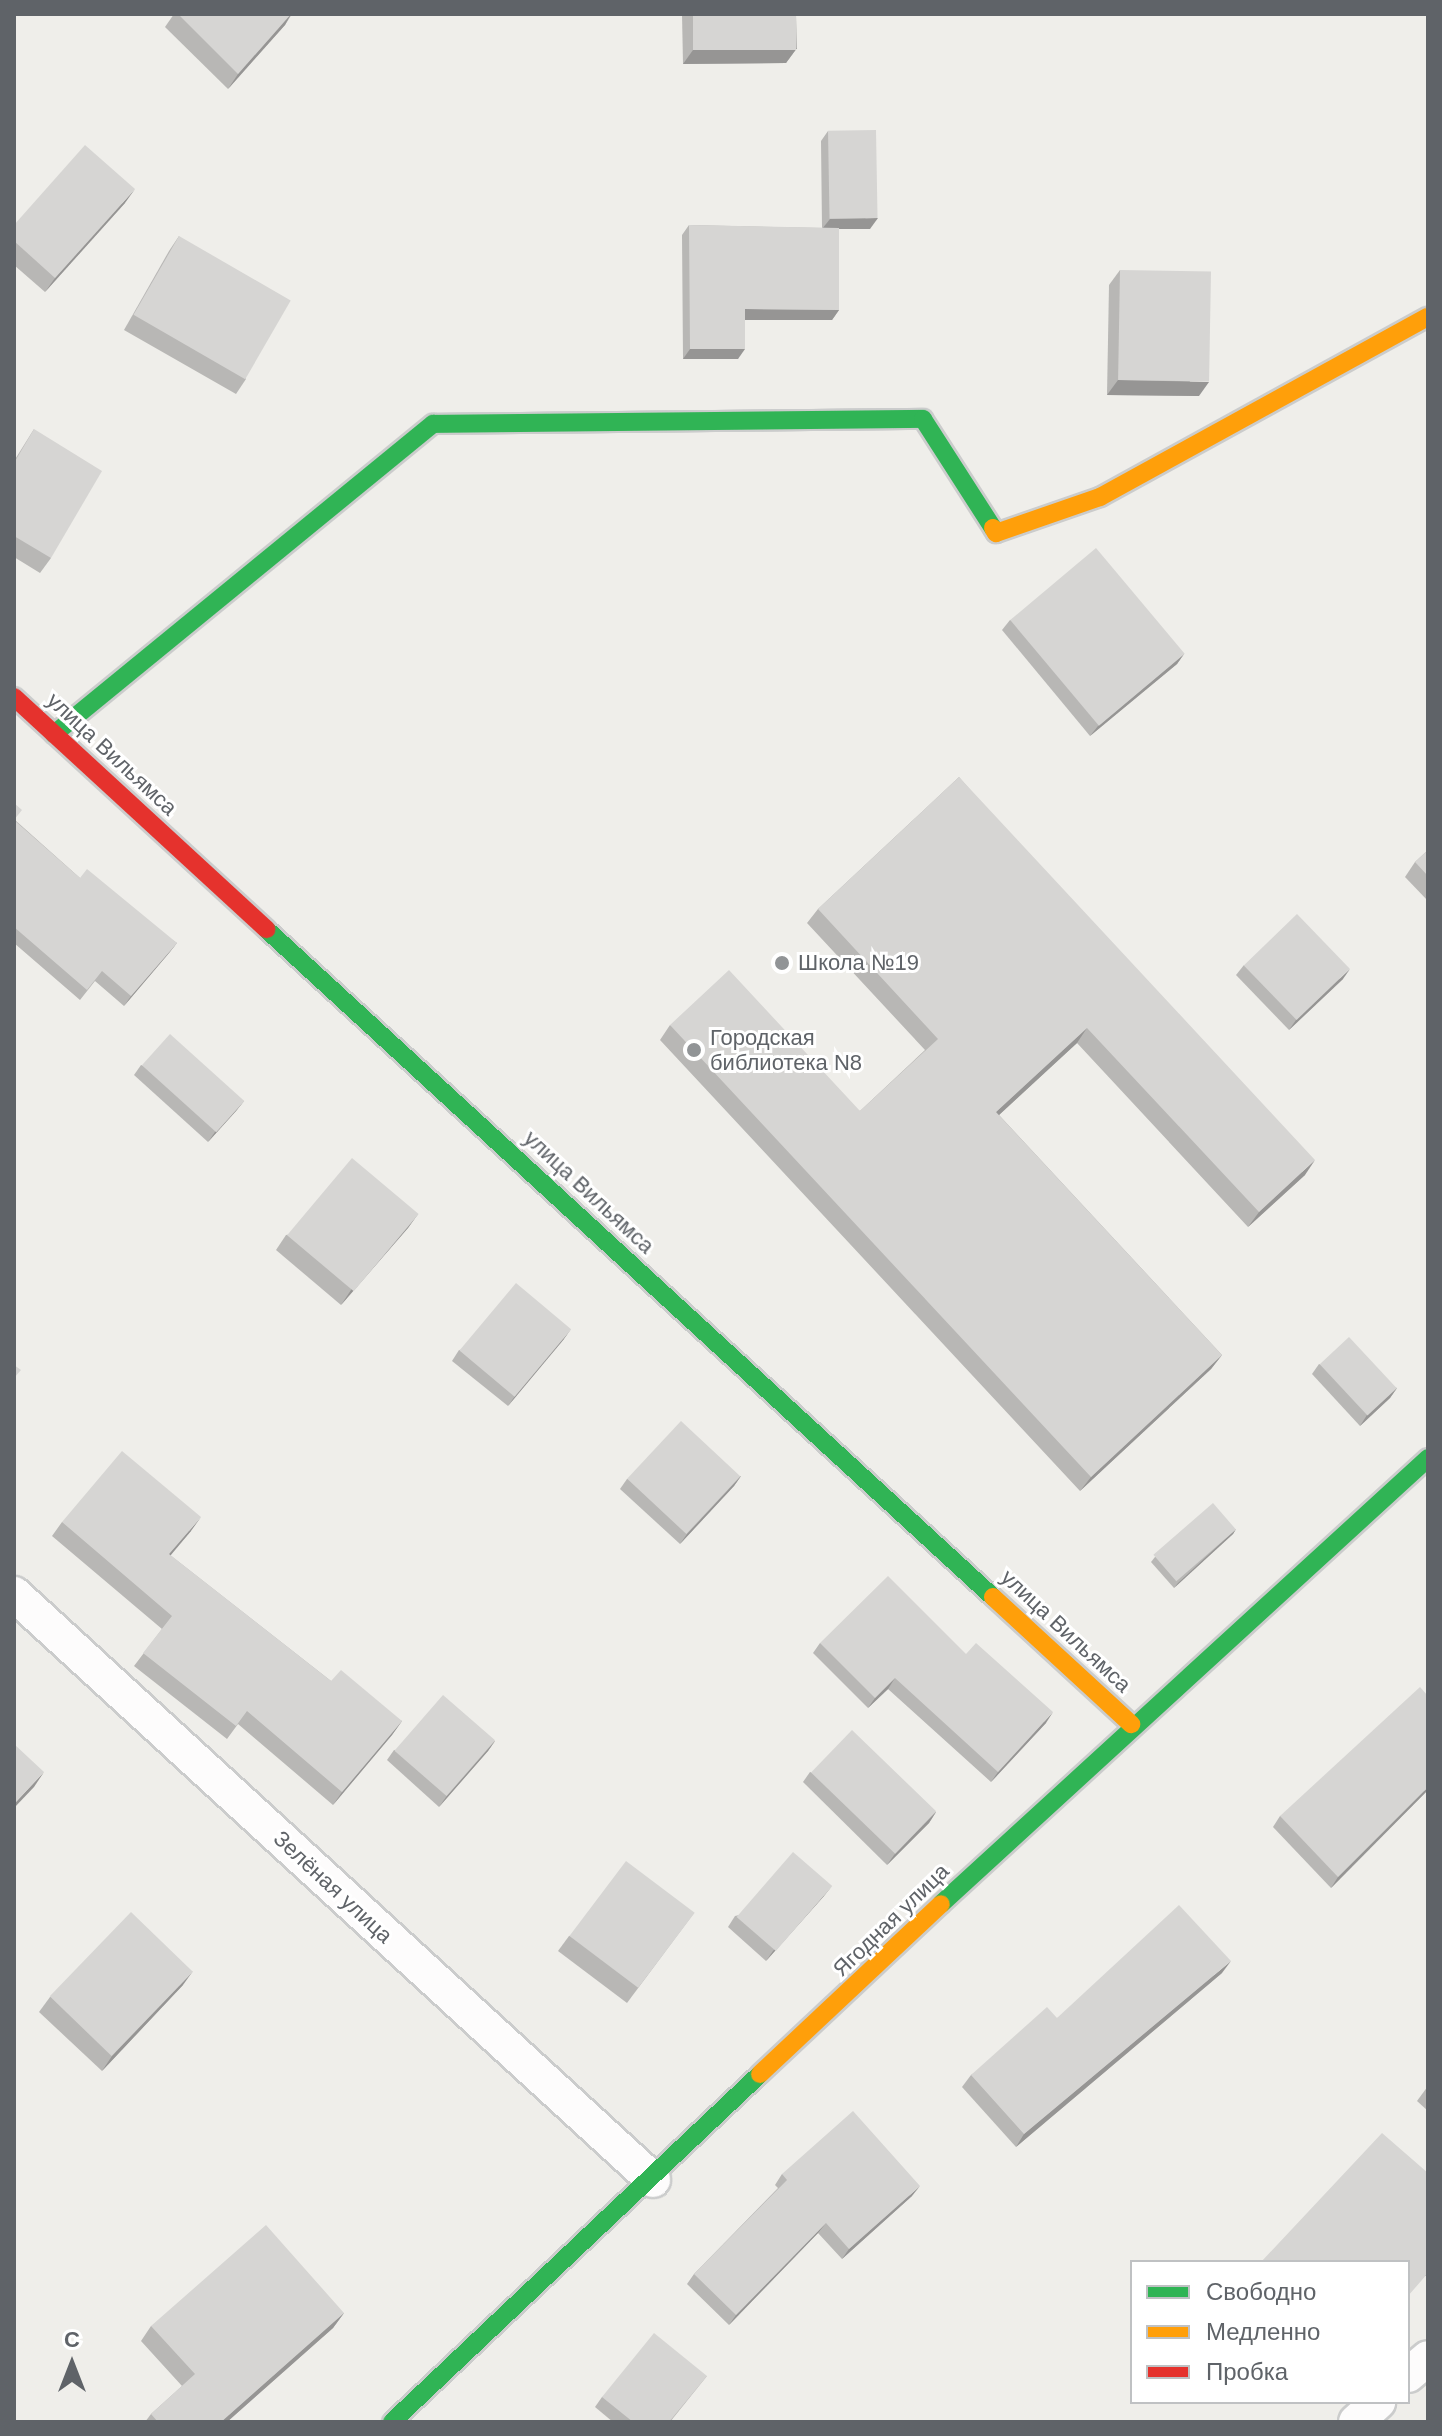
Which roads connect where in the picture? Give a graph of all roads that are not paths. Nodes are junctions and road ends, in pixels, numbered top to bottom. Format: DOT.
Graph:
graph roads {
  1 [pos="1428,317"];
  2 [pos="14,697"];
  3 [pos="54,734"];
  4 [pos="1428,1458"];
  5 [pos="14,1594"];
  6 [pos="1131,1724"];
  7 [pos="653,2180"];
  8 [pos="1428,2358"];
  9 [pos="1410,2373"];
  10 [pos="1376,2404"];
  11 [pos="392,2422"];
  12 [pos="1356,2422"];
  1 -- 3 [label="street"];
  2 -- 3 [label="street, улица Вильямса"];
  3 -- 6 [label="street, улица Вильямса"];
  4 -- 6 [label="street, Ягодная улица"];
  5 -- 7 [label="street, Зелёная улица"];
  6 -- 7 [label="street, Ягодная улица"];
  7 -- 11 [label="street, Ягодная улица"];
  8 -- 9 [label="street"];
  10 -- 12 [label="street"];
}
